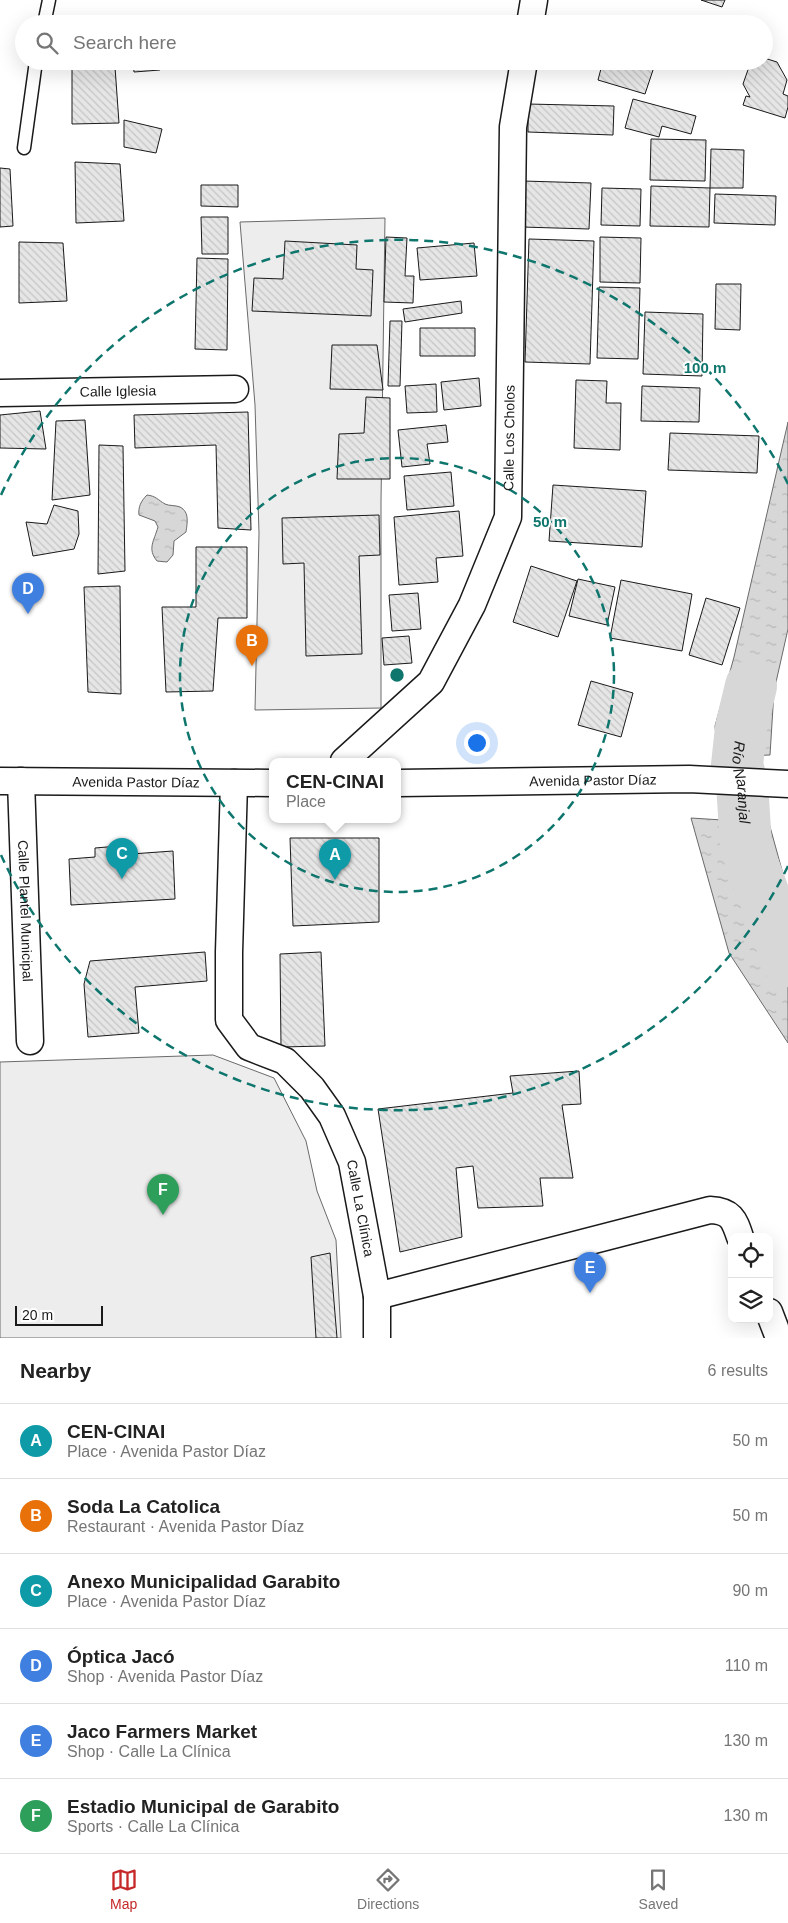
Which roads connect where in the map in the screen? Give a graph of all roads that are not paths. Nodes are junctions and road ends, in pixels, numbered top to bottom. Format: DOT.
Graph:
graph roads {
  1 [pos="49,0"];
  2 [pos="534,0"];
  3 [pos="46,15"];
  4 [pos="532,15"];
  5 [pos="35,70"];
  6 [pos="522,70"];
  7 [pos="24,148"];
  8 [pos="235,389"];
  9 [pos="0,393"];
  10 [pos="347,758"];
  11 [pos="11,781"];
  12 [pos="234,783"];
  13 [pos="269,783"];
  14 [pos="401,783"];
  15 [pos="782,784"];
  16 [pos="30,1041"];
  17 [pos="739,1233"];
  18 [pos="377,1296"];
  19 [pos="773,1322"];
  20 [pos="377,1338"];
  21 [pos="779,1338"];
  1 -- 3 [label="lane"];
  2 -- 4 [label="street"];
  5 -- 7 [label="lane"];
  6 -- 10 [label="street, Calle Los Cholos"];
  8 -- 9 [label="street, Calle Iglesia"];
  11 -- 12 [label="street, Avenida Pastor Díaz"];
  11 -- 16 [label="street, Calle Plantel Municipal"];
  12 -- 13 [label="street, Avenida Pastor Díaz"];
  12 -- 18 [label="street, Calle La Clínica"];
  14 -- 15 [label="street, Avenida Pastor Díaz"];
  17 -- 18 [label="street"];
  18 -- 20 [label="street, Calle La Clínica"];
  19 -- 21 [label="street"];
}
